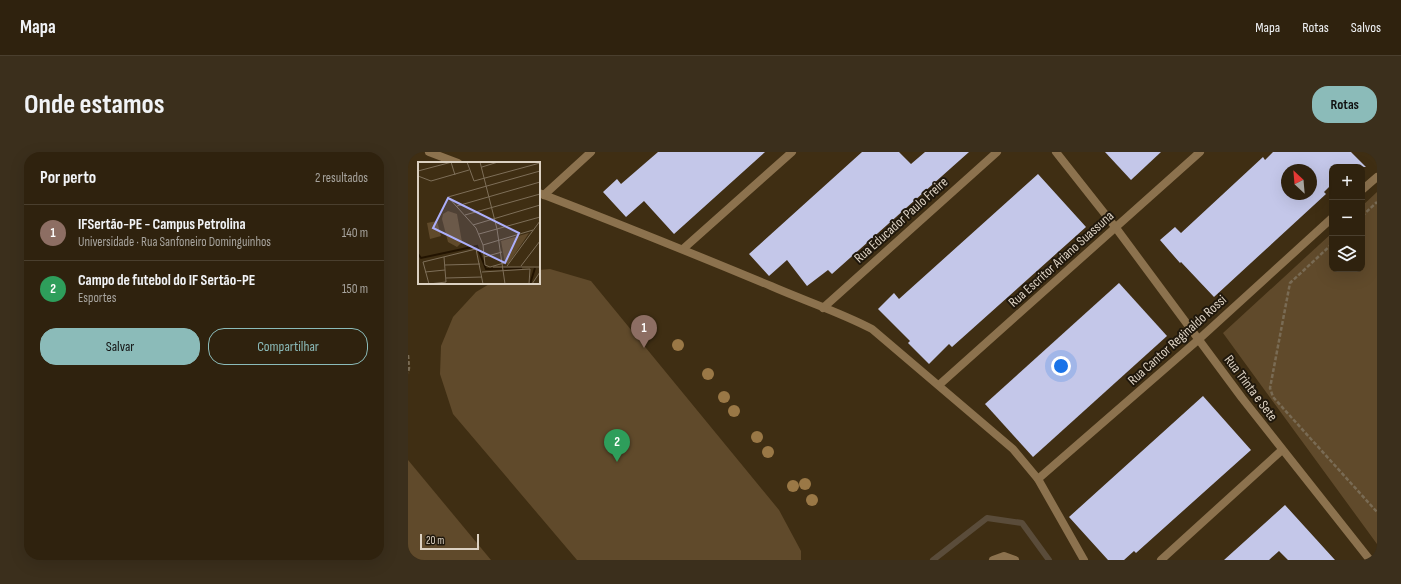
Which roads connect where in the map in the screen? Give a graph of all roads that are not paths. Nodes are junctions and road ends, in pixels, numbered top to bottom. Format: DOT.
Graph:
graph roads {
  1 [pos="429,152"];
  2 [pos="592,152"];
  3 [pos="792,152"];
  4 [pos="997,152"];
  5 [pos="1056,152"];
  6 [pos="1200,152"];
  7 [pos="455,162"];
  8 [pos="1377,177"];
  9 [pos="1365,187"];
  10 [pos="541,194"];
  11 [pos="1329,221"];
  12 [pos="1116,228"];
  13 [pos="683,250"];
  14 [pos="823,308"];
  15 [pos="1198,340"];
  16 [pos="939,385"];
  17 [pos="1282,450"];
  18 [pos="1038,480"];
  19 [pos="1368,559"];
  20 [pos="993,560"];
  21 [pos="1015,560"];
  22 [pos="1084,560"];
  23 [pos="1161,560"];
  1 -- 7 [label="street"];
  2 -- 10 [label="street"];
  3 -- 13 [label="street"];
  4 -- 14 [label="street, Rua Educador Paulo Freire"];
  5 -- 12 [label="street, Rua Trinta e Sete"];
  6 -- 12 [label="street, Rua Escritor Ariano Suassuna"];
  8 -- 9 [label="street"];
  10 -- 13 [label="street"];
  11 -- 15 [label="street, Rua Cantor Reginaldo Rossi"];
  12 -- 15 [label="street, Rua Trinta e Sete"];
  12 -- 16 [label="street, Rua Escritor Ariano Suassuna"];
  13 -- 14 [label="street"];
  14 -- 16 [label="street"];
  15 -- 17 [label="street, Rua Trinta e Sete"];
  15 -- 18 [label="street, Rua Cantor Reginaldo Rossi"];
  16 -- 18 [label="street"];
  17 -- 19 [label="street, Rua Trinta e Sete"];
  17 -- 23 [label="street"];
  18 -- 22 [label="street"];
  20 -- 21 [label="street"];
}
